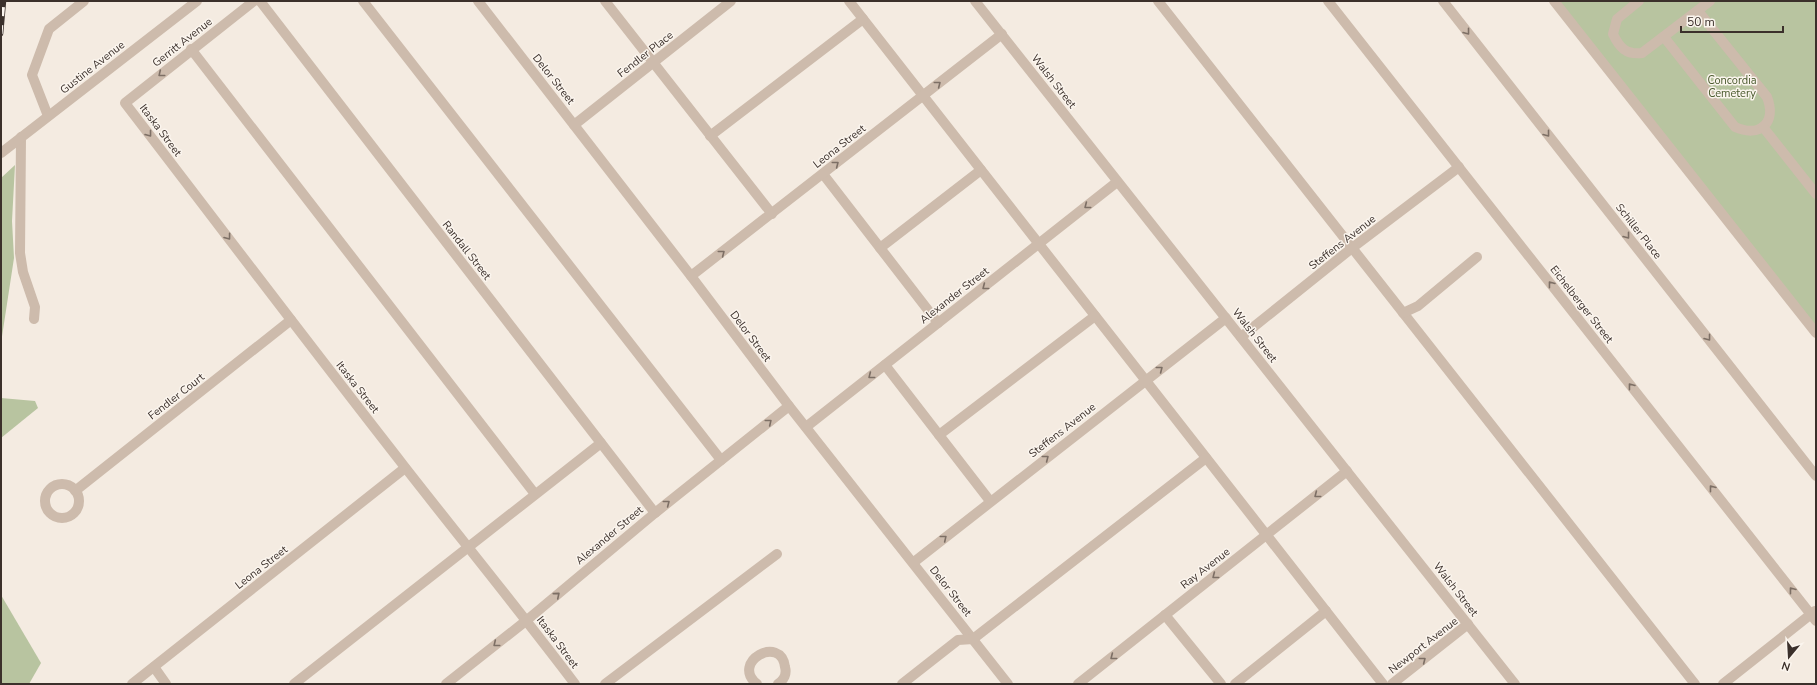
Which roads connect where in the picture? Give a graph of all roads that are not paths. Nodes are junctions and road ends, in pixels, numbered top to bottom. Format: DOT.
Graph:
graph roads {
  1 [pos="84,1"];
  2 [pos="198,1"];
  3 [pos="254,1"];
  4 [pos="260,1"];
  5 [pos="363,1"];
  6 [pos="478,1"];
  7 [pos="605,1"];
  8 [pos="731,1"];
  9 [pos="849,1"];
  10 [pos="975,1"];
  11 [pos="1158,1"];
  12 [pos="1328,1"];
  13 [pos="1443,1"];
  14 [pos="1554,1"];
  15 [pos="1710,1"];
  16 [pos="1637,2"];
  17 [pos="1698,11"];
  18 [pos="863,19"];
  19 [pos="1002,34"];
  20 [pos="1664,37"];
  21 [pos="191,49"];
  22 [pos="653,63"];
  23 [pos="922,96"];
  24 [pos="125,103"];
  25 [pos="48,116"];
  26 [pos="574,125"];
  27 [pos="1763,127"];
  28 [pos="710,136"];
  29 [pos="21,137"];
  30 [pos="1,153"];
  31 [pos="1459,167"];
  32 [pos="981,170"];
  33 [pos="823,174"];
  34 [pos="1117,182"];
  35 [pos="1816,194"];
  36 [pos="772,214"];
  37 [pos="1039,244"];
  38 [pos="880,248"];
  39 [pos="1352,248"];
  40 [pos="1477,257"];
  41 [pos="691,276"];
  42 [pos="1403,313"];
  43 [pos="1095,316"];
  44 [pos="1226,318"];
  45 [pos="34,320"];
  46 [pos="291,320"];
  47 [pos="938,323"];
  48 [pos="1816,333"];
  49 [pos="1241,337"];
  50 [pos="885,365"];
  51 [pos="1145,381"];
  52 [pos="789,406"];
  53 [pos="806,427"];
  54 [pos="939,435"];
  55 [pos="601,443"];
  56 [pos="1206,458"];
  57 [pos="721,460"];
  58 [pos="405,468"];
  59 [pos="1347,471"];
  60 [pos="1816,476"];
  61 [pos="75,491"];
  62 [pos="535,494"];
  63 [pos="990,501"];
  64 [pos="655,513"];
  65 [pos="1267,535"];
  66 [pos="468,547"];
  67 [pos="777,554"];
  68 [pos="914,562"];
  69 [pos="1326,611"];
  70 [pos="1165,615"];
  71 [pos="1814,615"];
  72 [pos="527,620"];
  73 [pos="1468,624"];
  74 [pos="973,639"];
  75 [pos="154,667"];
  76 [pos="754,683"];
  77 [pos="132,684"];
  78 [pos="166,684"];
  79 [pos="294,684"];
  80 [pos="446,684"];
  81 [pos="575,684"];
  82 [pos="605,684"];
  83 [pos="778,684"];
  84 [pos="902,684"];
  85 [pos="1008,684"];
  86 [pos="1078,684"];
  87 [pos="1220,684"];
  88 [pos="1235,684"];
  89 [pos="1383,684"];
  90 [pos="1392,684"];
  91 [pos="1515,684"];
  92 [pos="1695,684"];
  93 [pos="1722,684"];
  1 -- 25 [label="street"];
  2 -- 25 [label="street, Gustine Avenue"];
  3 -- 21 [label="street, Gerritt Avenue"];
  4 -- 55 [label="street, Randall Street"];
  5 -- 57 [label="street"];
  6 -- 26 [label="street, Delor Street"];
  7 -- 22 [label="street"];
  8 -- 22 [label="street, Fendler Place"];
  9 -- 18 [label="street"];
  10 -- 19 [label="street, Walsh Street"];
  11 -- 39 [label="street"];
  12 -- 31 [label="street, Eichelberger Street"];
  13 -- 60 [label="street, Schiller Place, one-way"];
  14 -- 48 [label="street"];
  15 -- 17 [label="street"];
  16 -- 20 [label="street"];
  17 -- 20 [label="street"];
  17 -- 27 [label="street"];
  18 -- 23 [label="street"];
  18 -- 28 [label="street"];
  23 -- 19 [label="street, Leona Street, one-way"];
  19 -- 34 [label="street, Walsh Street"];
  20 -- 27 [label="street"];
  21 -- 24 [label="street, Gerritt Avenue, one-way"];
  21 -- 62 [label="street"];
  22 -- 26 [label="street, Fendler Place"];
  22 -- 28 [label="street"];
  23 -- 32 [label="street"];
  33 -- 23 [label="street, Leona Street, one-way"];
  24 -- 46 [label="street, Itaska Street, one-way"];
  25 -- 29 [label="street, Gustine Avenue"];
  26 -- 41 [label="street, Delor Street"];
  27 -- 35 [label="street"];
  28 -- 36 [label="street"];
  29 -- 30 [label="street, Gustine Avenue"];
  29 -- 45 [label="street"];
  31 -- 39 [label="street, Steffens Avenue"];
  71 -- 31 [label="street, Eichelberger Street, one-way"];
  32 -- 37 [label="street"];
  32 -- 38 [label="street"];
  33 -- 36 [label="street, Leona Street"];
  33 -- 38 [label="street"];
  34 -- 37 [label="street, Alexander Street, one-way"];
  34 -- 44 [label="street, Walsh Street"];
  41 -- 36 [label="street, Leona Street, one-way"];
  37 -- 43 [label="street"];
  37 -- 47 [label="street, Alexander Street, one-way"];
  38 -- 47 [label="street"];
  39 -- 42 [label="street"];
  39 -- 49 [label="street, Steffens Avenue"];
  40 -- 42 [label="street"];
  41 -- 52 [label="street, Delor Street"];
  42 -- 92 [label="street"];
  43 -- 51 [label="street"];
  43 -- 54 [label="street"];
  44 -- 49 [label="street, Walsh Street"];
  51 -- 44 [label="street, Steffens Avenue, one-way"];
  46 -- 58 [label="street, Itaska Street"];
  46 -- 61 [label="street, Fendler Court"];
  47 -- 50 [label="street, Alexander Street"];
  49 -- 59 [label="street, Walsh Street"];
  50 -- 53 [label="street, Alexander Street, one-way"];
  50 -- 54 [label="street"];
  51 -- 56 [label="street"];
  63 -- 51 [label="street, Steffens Avenue, one-way"];
  52 -- 53 [label="street, Delor Street"];
  57 -- 52 [label="street, Alexander Street, one-way"];
  53 -- 68 [label="street, Delor Street"];
  54 -- 63 [label="street"];
  55 -- 62 [label="street"];
  55 -- 64 [label="street, Randall Street"];
  56 -- 65 [label="street"];
  56 -- 74 [label="street"];
  64 -- 57 [label="street, Alexander Street, one-way"];
  58 -- 66 [label="street, Itaska Street"];
  58 -- 75 [label="street, Leona Street"];
  59 -- 65 [label="street, Ray Avenue, one-way"];
  59 -- 73 [label="street, Walsh Street"];
  62 -- 66 [label="street"];
  68 -- 63 [label="street, Steffens Avenue, one-way"];
  72 -- 64 [label="street, Alexander Street, one-way"];
  65 -- 69 [label="street"];
  65 -- 70 [label="street, Ray Avenue, one-way"];
  66 -- 72 [label="street, Itaska Street"];
  66 -- 79 [label="street"];
  67 -- 82 [label="street"];
  68 -- 74 [label="street, Delor Street"];
  69 -- 88 [label="street"];
  69 -- 89 [label="street"];
  70 -- 86 [label="street, Ray Avenue, one-way"];
  70 -- 87 [label="street"];
  71 -- 93 [label="street"];
  72 -- 80 [label="street, Alexander Street, one-way"];
  72 -- 81 [label="street, Itaska Street"];
  90 -- 73 [label="street, Newport Avenue, one-way"];
  73 -- 91 [label="street, Walsh Street"];
  74 -- 84 [label="street"];
  74 -- 85 [label="street, Delor Street"];
  75 -- 77 [label="street, Leona Street"];
  75 -- 78 [label="street"];
  76 -- 83 [label="street"];
}
